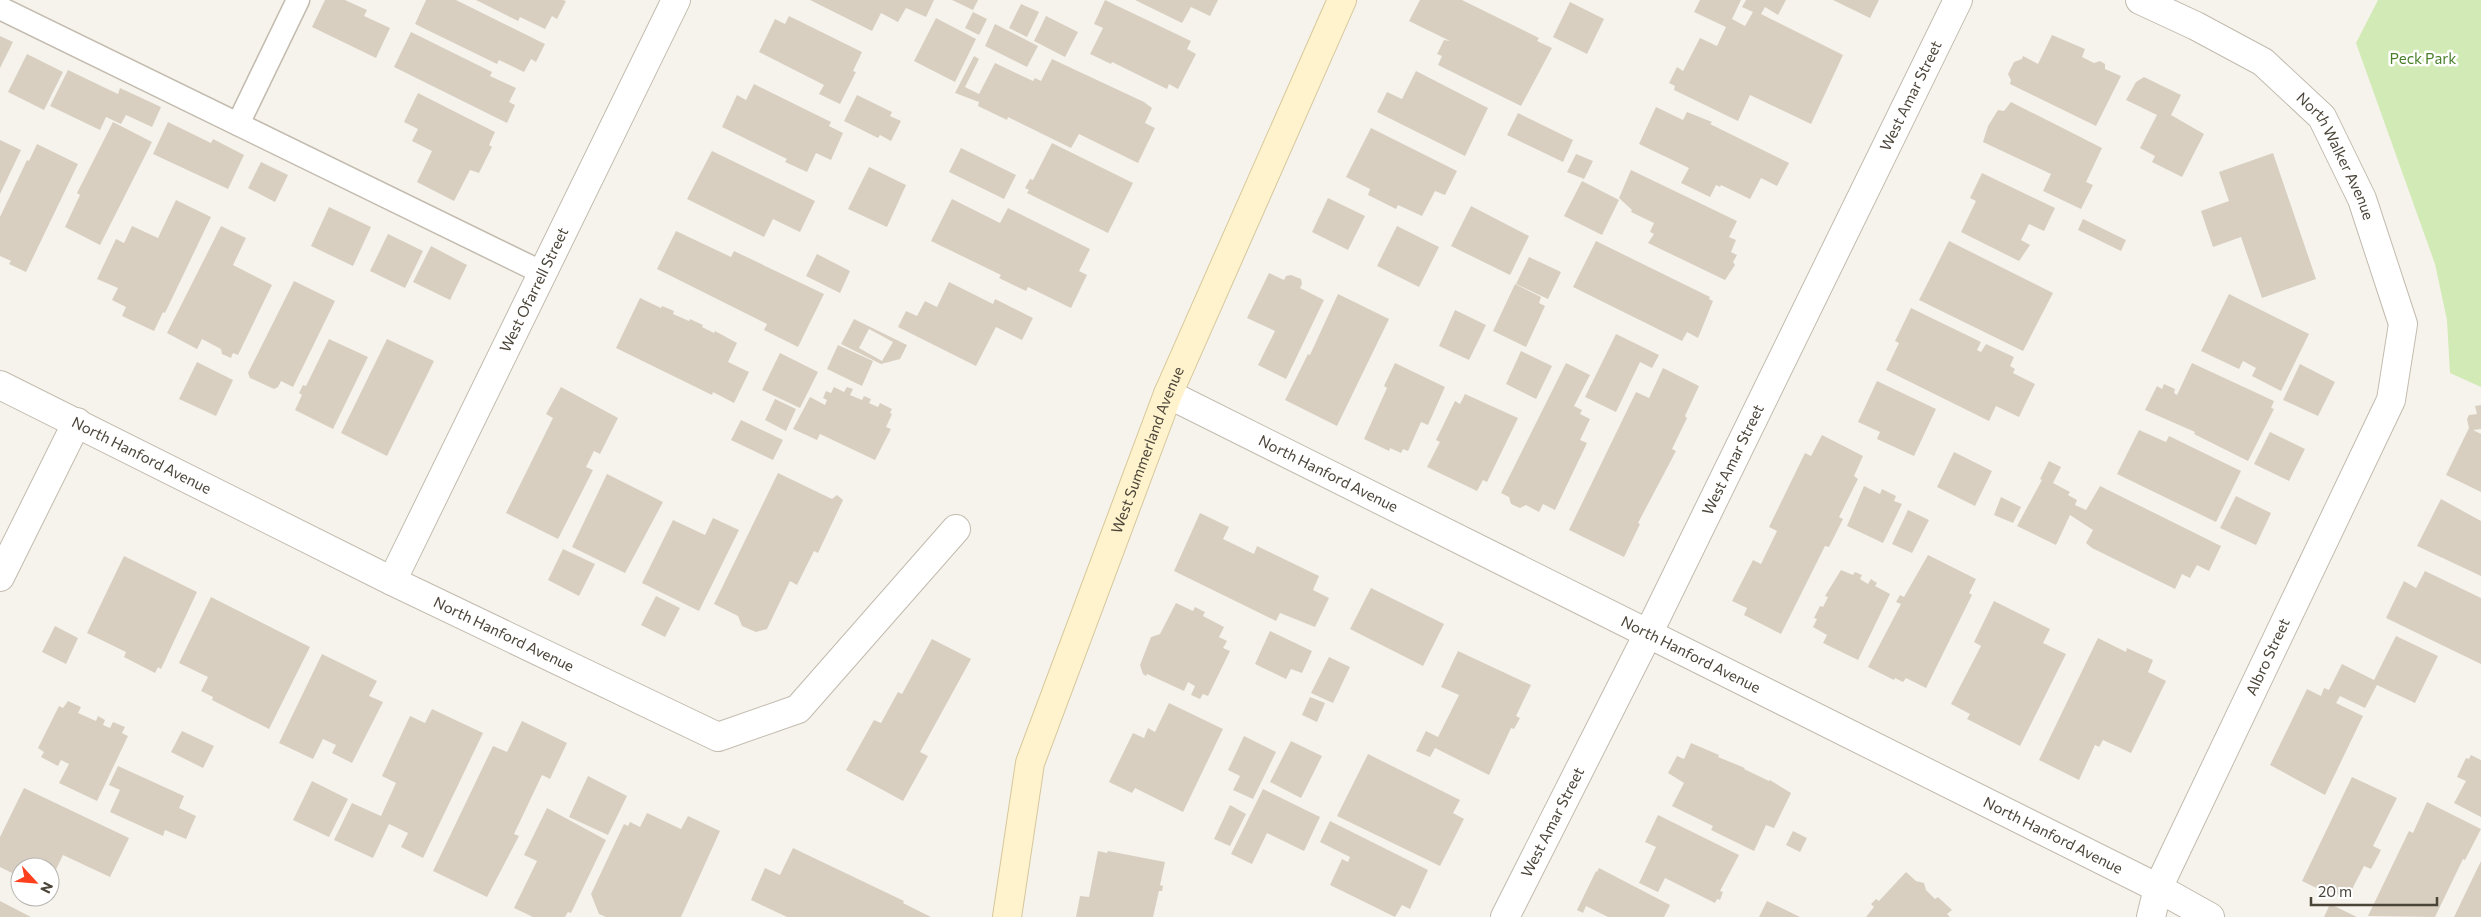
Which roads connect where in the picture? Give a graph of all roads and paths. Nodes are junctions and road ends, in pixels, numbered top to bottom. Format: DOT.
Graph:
graph roads {
  1 [pos="298,0"];
  2 [pos="676,0"];
  3 [pos="1342,0"];
  4 [pos="1958,0"];
  5 [pos="2140,0"];
  6 [pos="0,8"];
  7 [pos="238,124"];
  8 [pos="542,273"];
  9 [pos="0,385"];
  10 [pos="1168,394"];
  11 [pos="2391,400"];
  12 [pos="77,422"];
  13 [pos="956,529"];
  14 [pos="0,577"];
  15 [pos="392,581"];
  16 [pos="1648,634"];
  17 [pos="2158,888"];
  18 [pos="1007,917"];
  19 [pos="1505,917"];
  20 [pos="2151,917"];
  21 [pos="2210,917"];
  1 -- 7 [label="lane"];
  2 -- 8 [label="street, West Ofarrell Street"];
  3 -- 10 [label="main road, West Summerland Avenue"];
  4 -- 16 [label="street, West Amar Street"];
  5 -- 11 [label="street, North Walker Avenue"];
  6 -- 7 [label="lane"];
  7 -- 8 [label="lane"];
  8 -- 15 [label="street, West Ofarrell Street"];
  9 -- 12 [label="street, North Hanford Avenue"];
  10 -- 16 [label="street, North Hanford Avenue"];
  10 -- 18 [label="main road, West Summerland Avenue"];
  11 -- 17 [label="street, Albro Street"];
  12 -- 14 [label="street"];
  12 -- 15 [label="street, North Hanford Avenue"];
  13 -- 15 [label="street, North Hanford Avenue"];
  16 -- 17 [label="street, North Hanford Avenue"];
  16 -- 19 [label="street, West Amar Street"];
  17 -- 20 [label="street, Albro Street"];
  17 -- 21 [label="street, North Hanford Avenue"];
}
